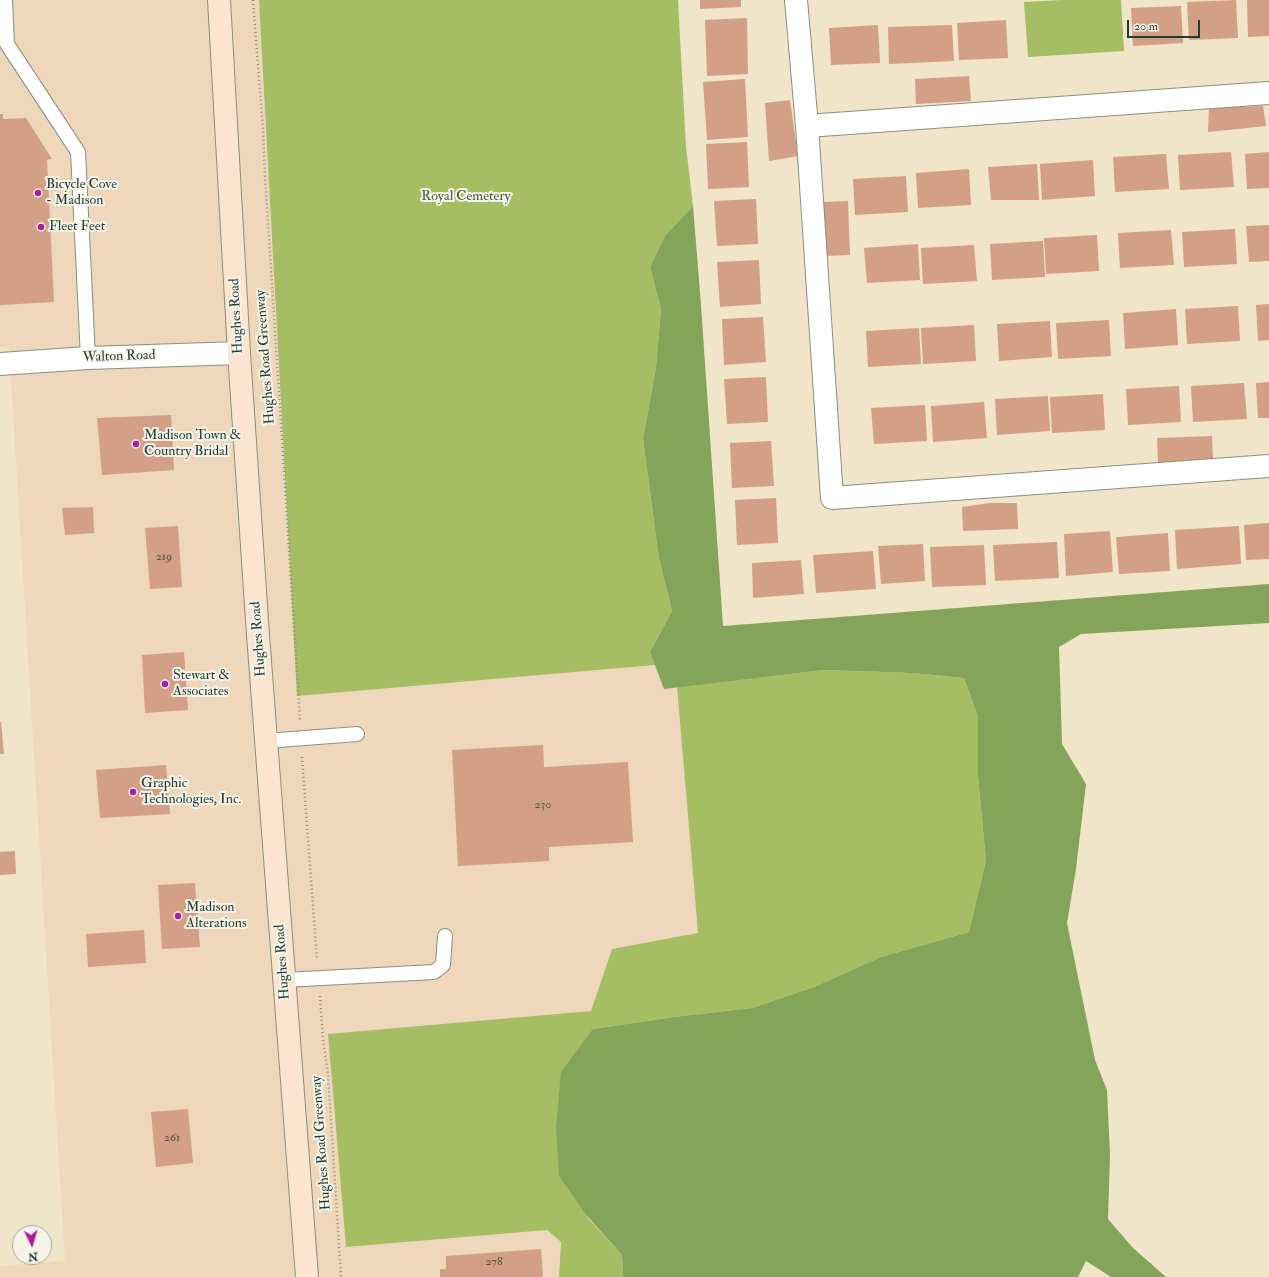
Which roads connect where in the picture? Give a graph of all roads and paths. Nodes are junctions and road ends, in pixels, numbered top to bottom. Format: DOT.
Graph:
graph roads {
  1 [pos="5,0"];
  2 [pos="219,0"];
  3 [pos="253,0"];
  4 [pos="796,0"];
  5 [pos="1269,92"];
  6 [pos="807,126"];
  7 [pos="239,353"];
  8 [pos="88,358"];
  9 [pos="0,364"];
  10 [pos="1269,466"];
  11 [pos="299,713"];
  12 [pos="357,734"];
  13 [pos="266,741"];
  14 [pos="302,752"];
  15 [pos="445,936"];
  16 [pos="315,943"];
  17 [pos="285,980"];
  18 [pos="322,1008"];
  19 [pos="307,1277"];
  20 [pos="341,1277"];
  1 -- 8 [label="lane"];
  2 -- 7 [label="main road, Hughes Road"];
  3 -- 11 [label="path, Hughes Road Greenway"];
  4 -- 6 [label="street"];
  5 -- 6 [label="street"];
  6 -- 10 [label="street"];
  7 -- 8 [label="street, Walton Road"];
  7 -- 13 [label="main road, Hughes Road"];
  8 -- 9 [label="street, Walton Road"];
  12 -- 13 [label="lane"];
  13 -- 17 [label="main road, Hughes Road"];
  14 -- 16 [label="path"];
  15 -- 17 [label="lane"];
  17 -- 19 [label="main road, Hughes Road"];
  18 -- 20 [label="path, Hughes Road Greenway"];
}
